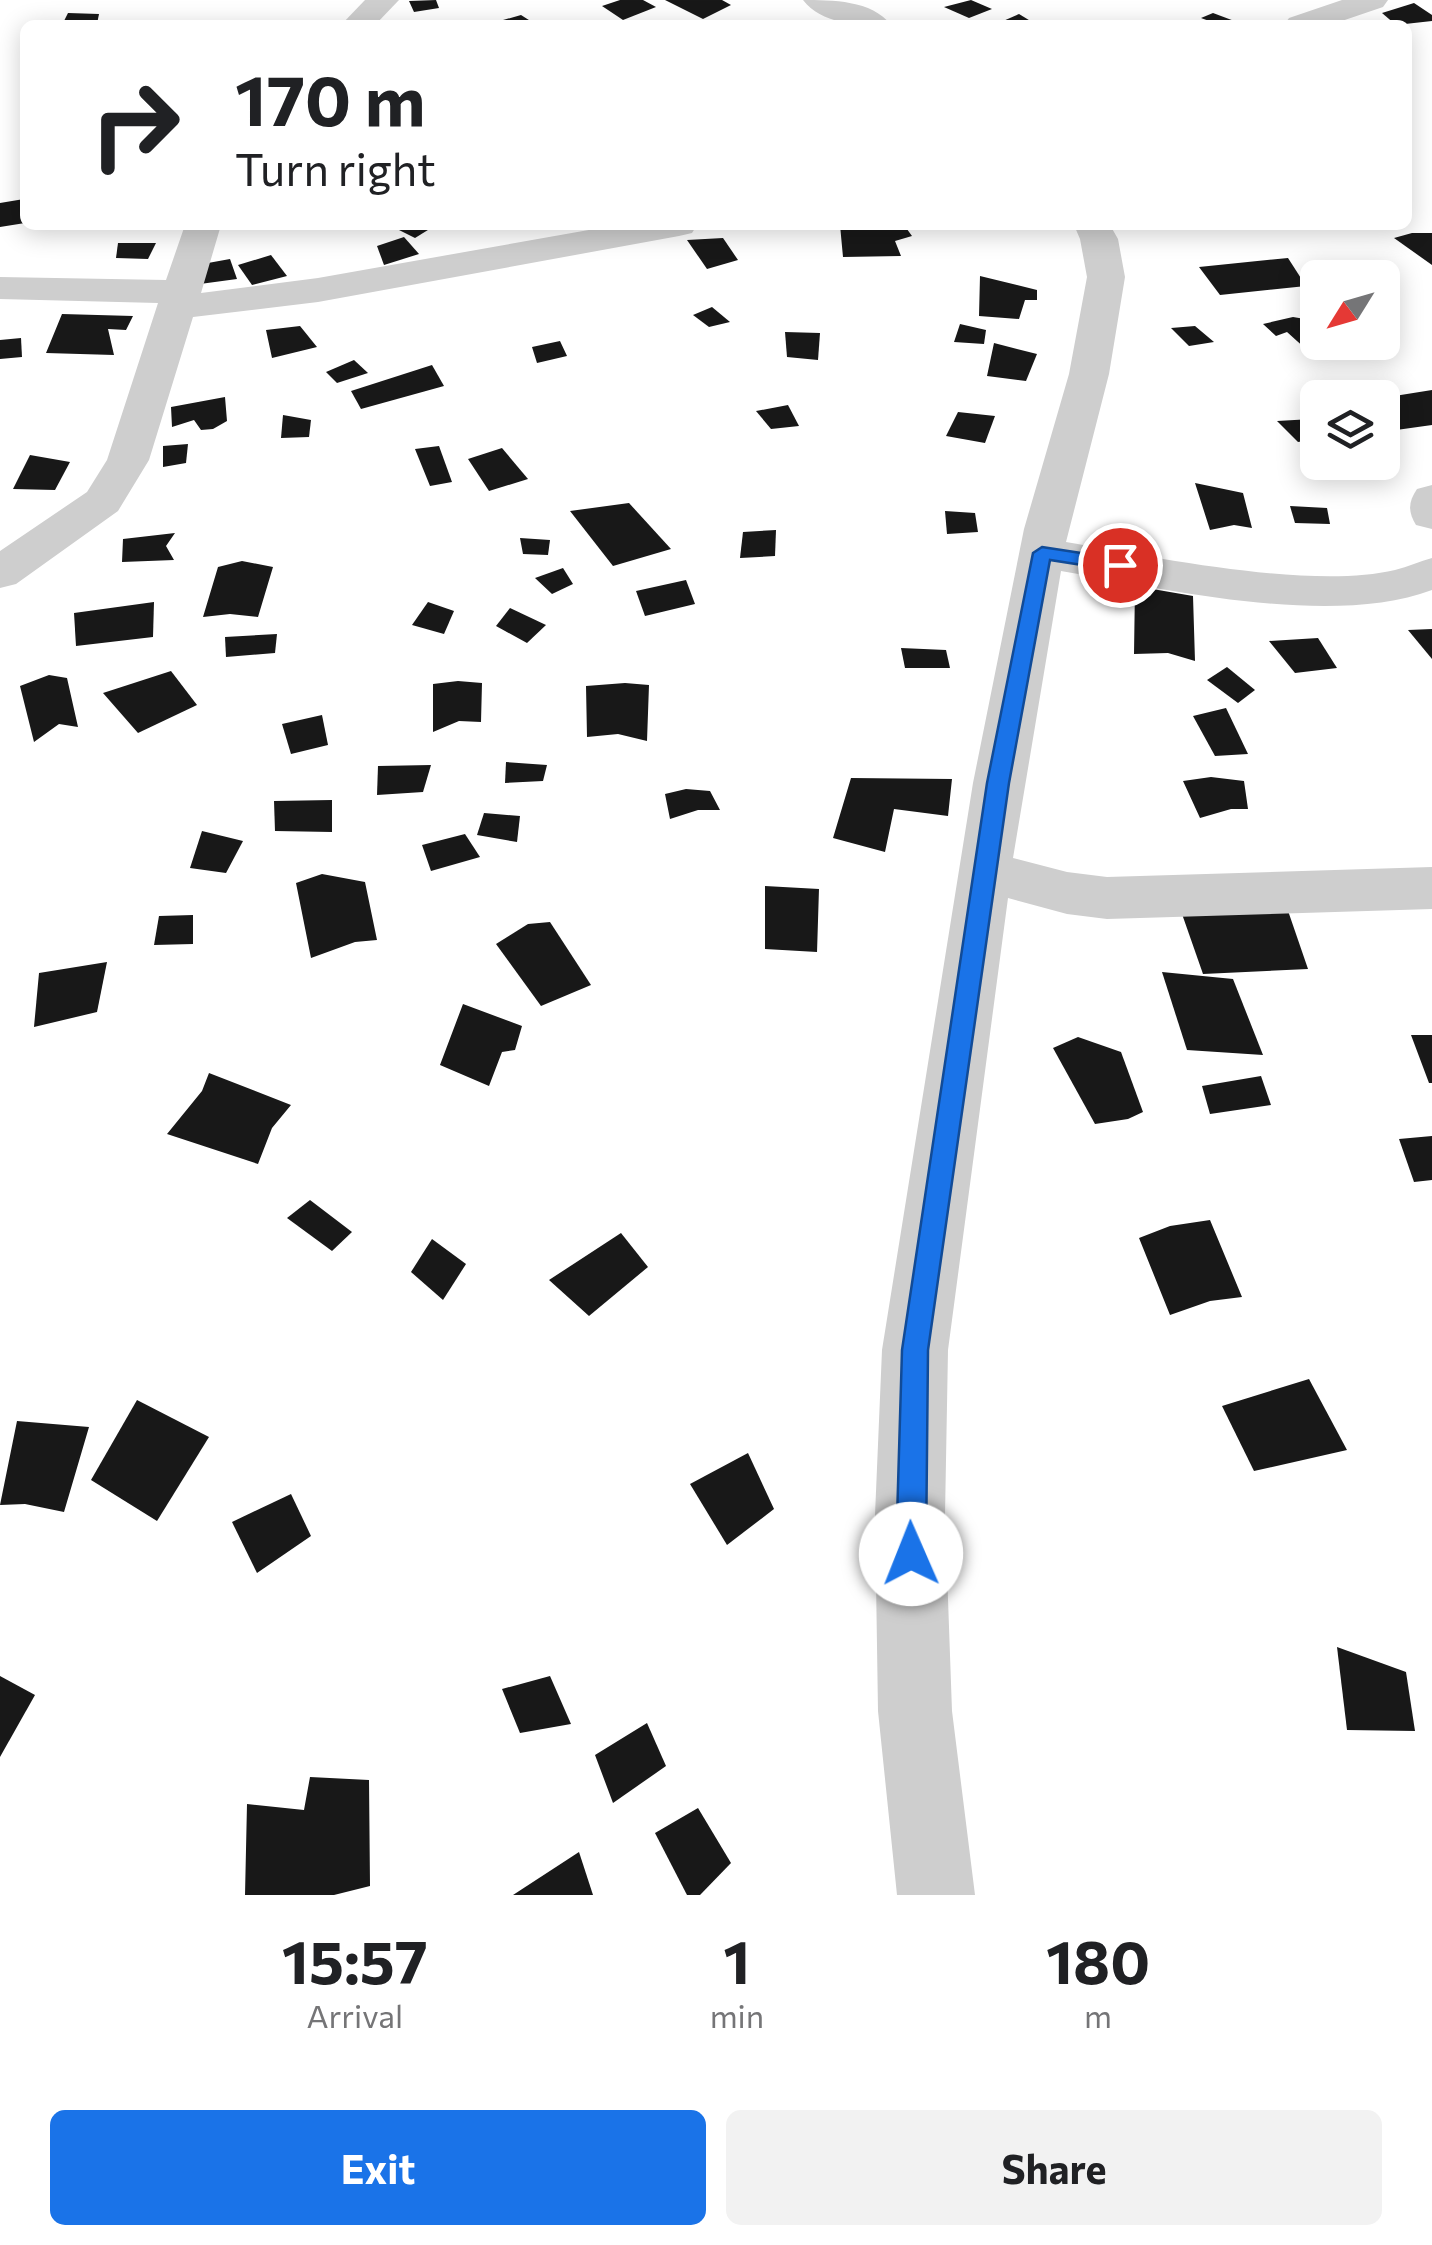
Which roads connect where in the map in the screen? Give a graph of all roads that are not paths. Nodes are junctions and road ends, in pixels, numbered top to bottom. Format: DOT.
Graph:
graph roads {
  1 [pos="383,0"];
  2 [pos="819,0"];
  3 [pos="1372,0"];
  4 [pos="882,19"];
  5 [pos="362,20"];
  6 [pos="1314,20"];
  7 [pos="201,230"];
  8 [pos="651,230"];
  9 [pos="1094,230"];
  10 [pos="0,288"];
  11 [pos="177,300"];
  12 [pos="1432,499"];
  13 [pos="1432,515"];
  14 [pos="1042,553"];
  15 [pos="0,572"];
  16 [pos="1432,573"];
  17 [pos="985,871"];
  18 [pos="1432,888"];
  19 [pos="936,1895"];
  1 -- 5 [label="street"];
  2 -- 4 [label="street"];
  3 -- 6 [label="street"];
  7 -- 11 [label="street"];
  8 -- 11 [label="street"];
  9 -- 14 [label="street"];
  10 -- 11 [label="street"];
  11 -- 15 [label="street"];
  12 -- 13 [label="street"];
  14 -- 16 [label="street"];
  14 -- 17 [label="street"];
  17 -- 18 [label="street"];
  17 -- 19 [label="street"];
}
